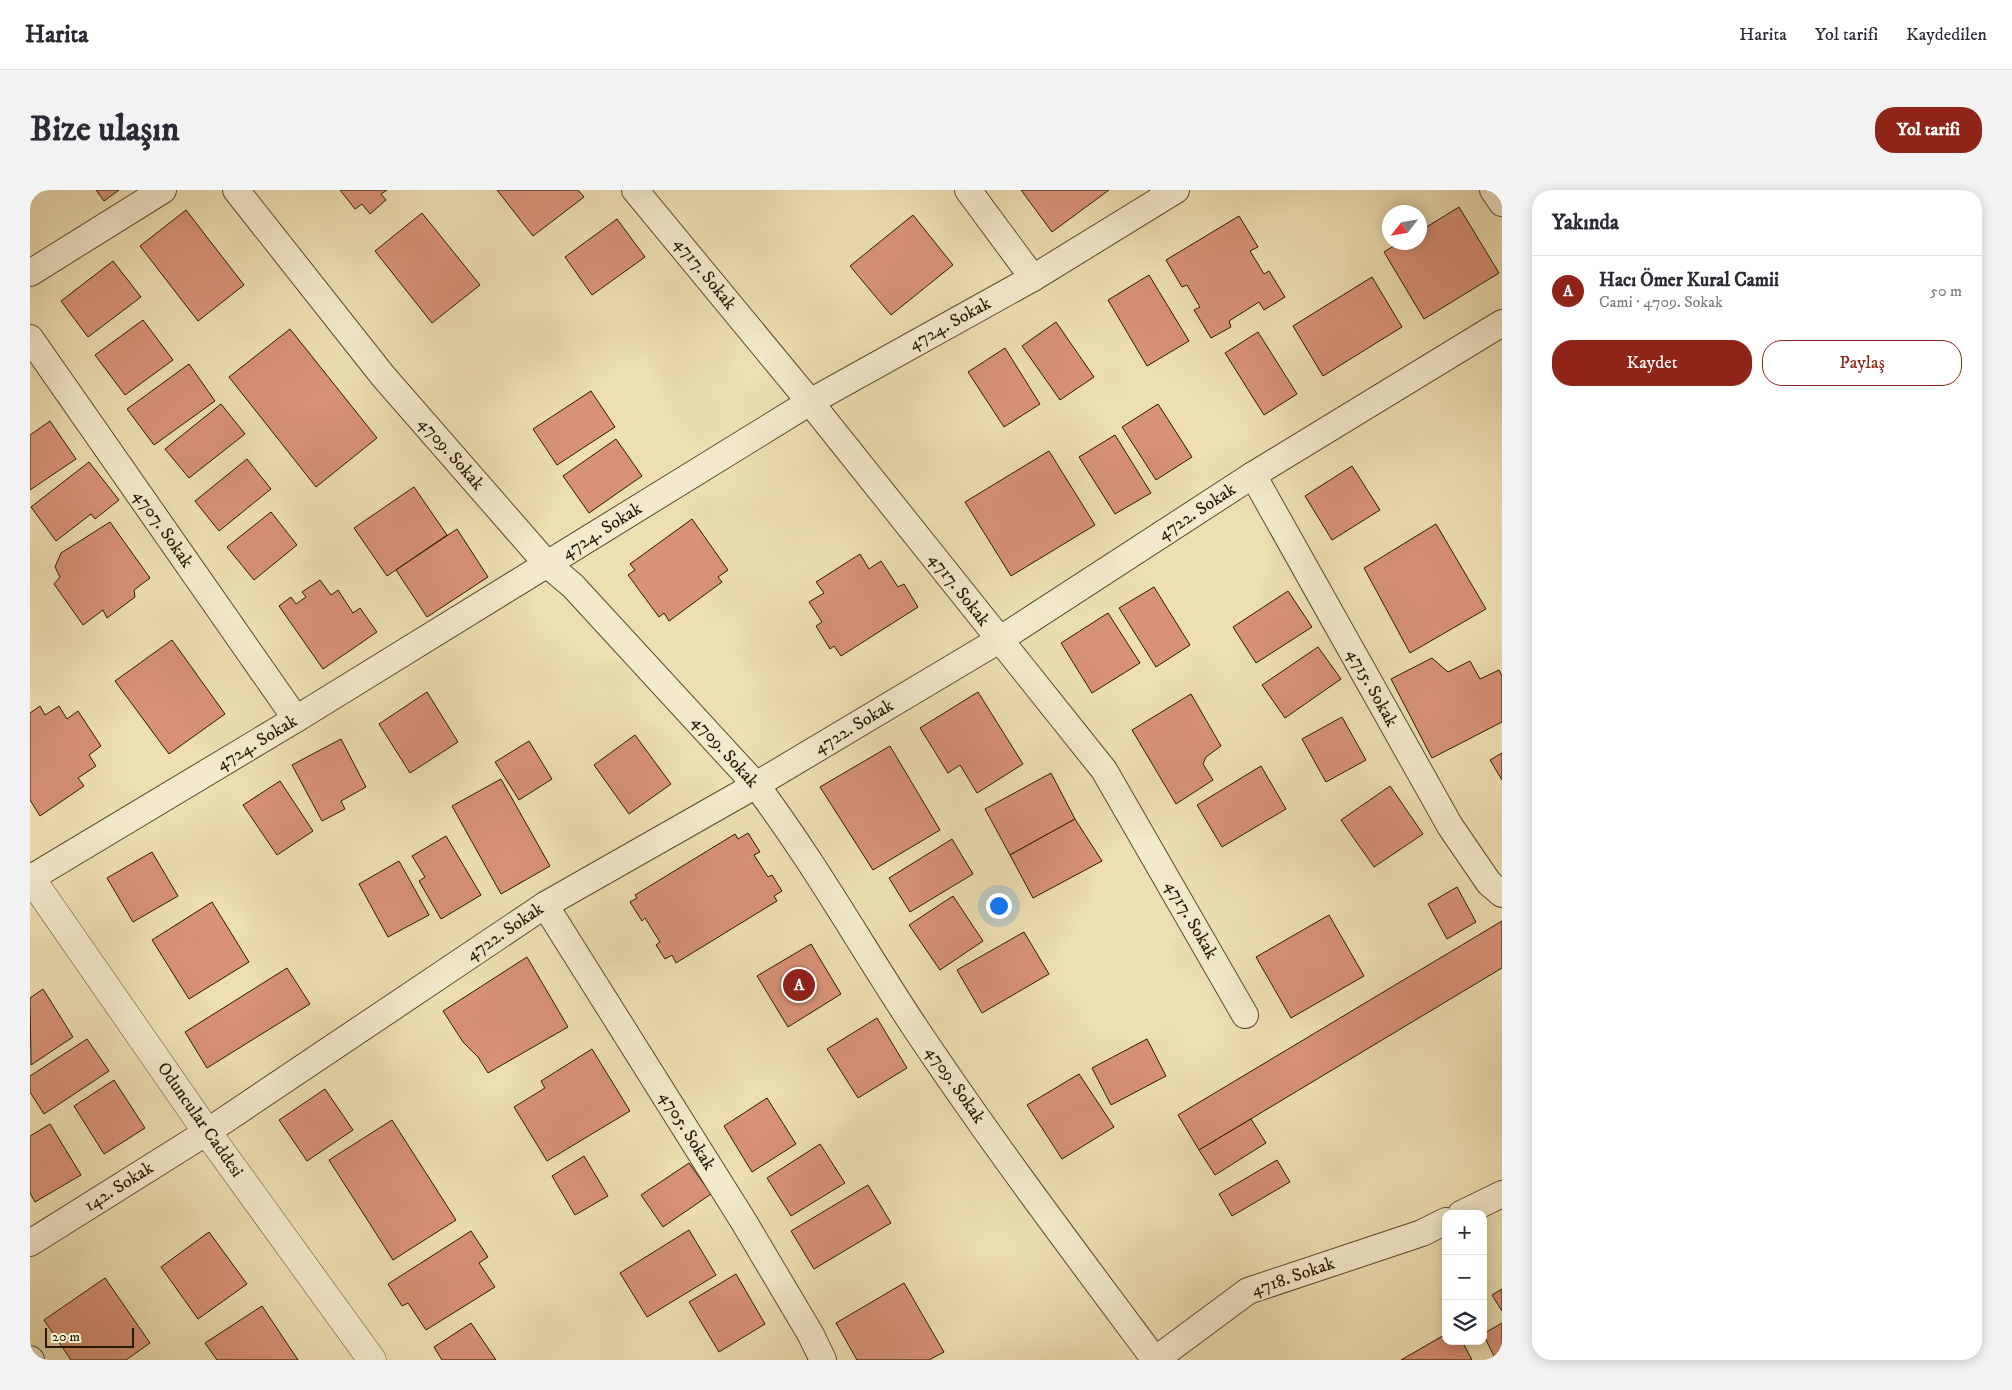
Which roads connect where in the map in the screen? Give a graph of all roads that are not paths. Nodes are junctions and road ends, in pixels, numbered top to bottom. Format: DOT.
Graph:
graph roads {
  1 [pos="163,190"];
  2 [pos="236,190"];
  3 [pos="635,190"];
  4 [pos="968,190"];
  5 [pos="1176,190"];
  6 [pos="1493,190"];
  7 [pos="1502,203"];
  8 [pos="30,273"];
  9 [pos="1033,278"];
  10 [pos="1498,333"];
  11 [pos="30,338"];
  12 [pos="810,402"];
  13 [pos="1252,476"];
  14 [pos="547,564"];
  15 [pos="999,640"];
  16 [pos="296,719"];
  17 [pos="756,785"];
  18 [pos="30,878"];
  19 [pos="1502,894"];
  20 [pos="545,905"];
  21 [pos="1245,1015"];
  22 [pos="208,1132"];
  23 [pos="1502,1194"];
  24 [pos="1470,1210"];
  25 [pos="1442,1223"];
  26 [pos="30,1243"];
  27 [pos="372,1360"];
  28 [pos="823,1360"];
  29 [pos="1155,1360"];
  1 -- 8 [label="street"];
  2 -- 14 [label="street, 4709. Sokak"];
  3 -- 12 [label="street, 4717. Sokak"];
  4 -- 9 [label="street"];
  5 -- 9 [label="street, 4724. Sokak"];
  6 -- 7 [label="street"];
  9 -- 12 [label="street, 4724. Sokak"];
  10 -- 13 [label="street, 4722. Sokak"];
  11 -- 16 [label="street, 4707. Sokak"];
  12 -- 14 [label="street, 4724. Sokak"];
  12 -- 15 [label="street, 4717. Sokak"];
  13 -- 15 [label="street, 4722. Sokak"];
  13 -- 19 [label="street, 4715. Sokak"];
  14 -- 16 [label="street, 4724. Sokak"];
  14 -- 17 [label="street, 4709. Sokak"];
  15 -- 17 [label="street, 4722. Sokak"];
  15 -- 21 [label="street, 4717. Sokak"];
  16 -- 18 [label="street, 4724. Sokak"];
  17 -- 20 [label="street, 4722. Sokak"];
  17 -- 29 [label="street, 4709. Sokak"];
  18 -- 22 [label="street, Oduncular Caddesi"];
  20 -- 22 [label="street, 4722. Sokak"];
  20 -- 28 [label="street, 4705. Sokak"];
  22 -- 26 [label="street, 142. Sokak"];
  22 -- 27 [label="street, Oduncular Caddesi"];
  23 -- 24 [label="street"];
  25 -- 29 [label="street, 4718. Sokak"];
}
